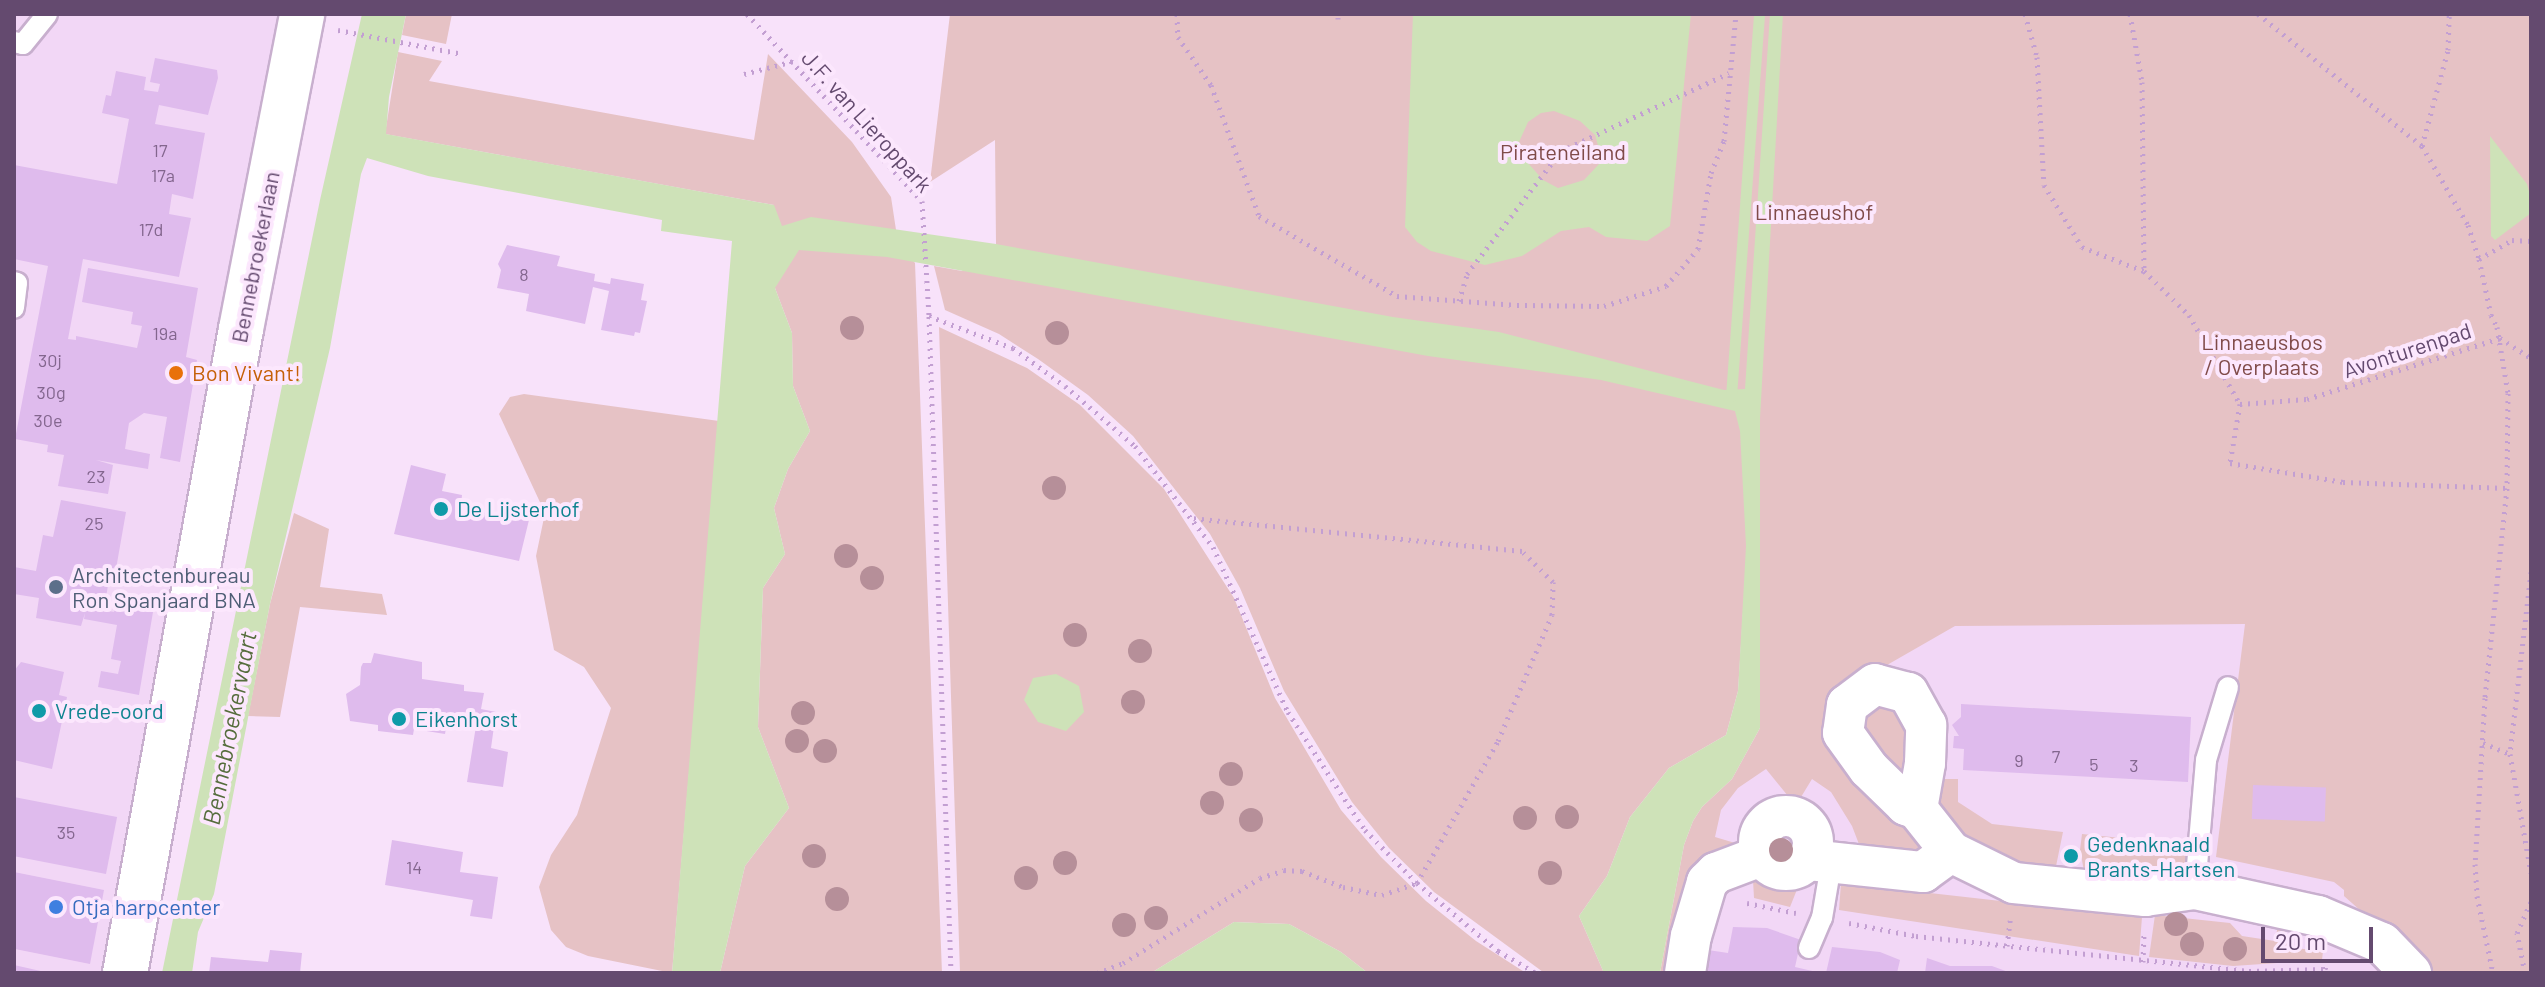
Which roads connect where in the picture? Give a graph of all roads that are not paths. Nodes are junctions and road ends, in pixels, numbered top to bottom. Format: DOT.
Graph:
graph roads {
  1 [pos="47,14"];
  2 [pos="302,14"];
  3 [pos="14,42"];
  4 [pos="14,282"];
  5 [pos="14,308"];
  6 [pos="2228,687"];
  7 [pos="1917,809"];
  8 [pos="1951,852"];
  9 [pos="1820,863"];
  10 [pos="2195,889"];
  11 [pos="1809,948"];
  12 [pos="125,973"];
  13 [pos="1685,973"];
  14 [pos="2411,973"];
  1 -- 3 [label="lane"];
  2 -- 12 [label="street, Bennebroekerlaan"];
  4 -- 5 [label="lane"];
  6 -- 10 [label="lane"];
  7 -- 8 [label="street"];
  8 -- 9 [label="street"];
  8 -- 10 [label="street"];
  9 -- 11 [label="lane"];
  9 -- 13 [label="street"];
  10 -- 14 [label="street"];
}
